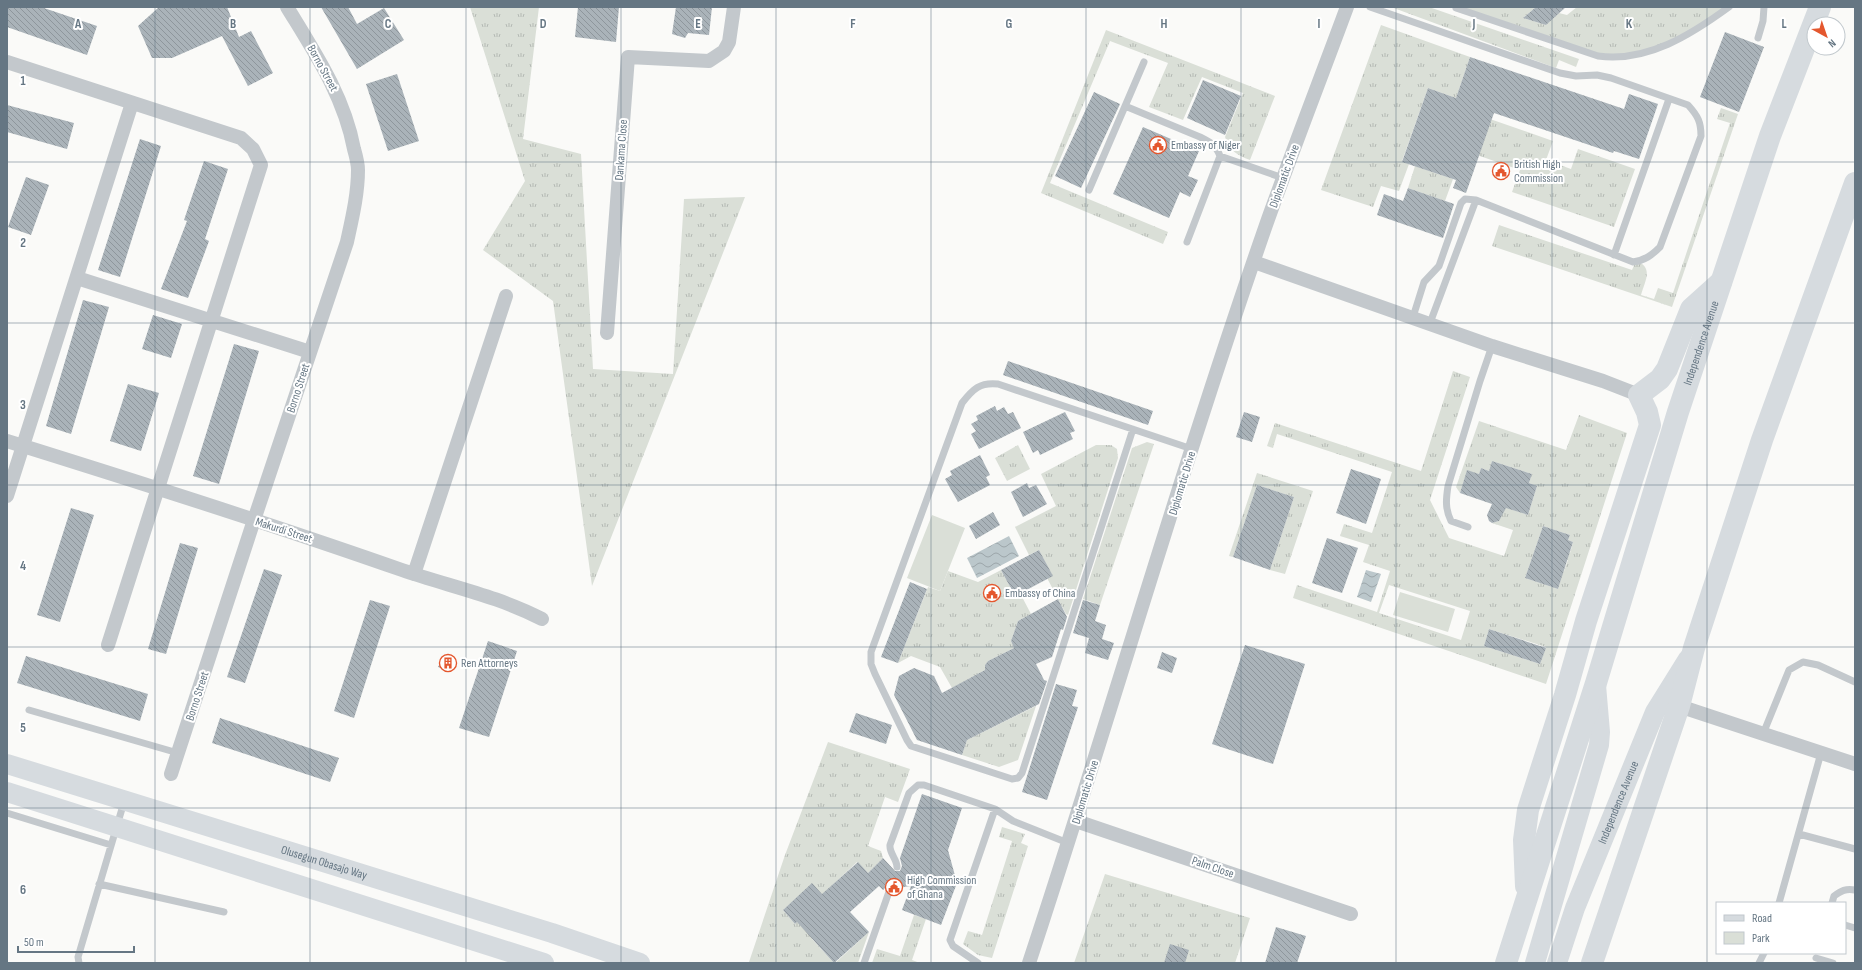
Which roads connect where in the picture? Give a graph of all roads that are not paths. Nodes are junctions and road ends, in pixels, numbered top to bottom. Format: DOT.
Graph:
graph roads {
  1 [pos="287,7"];
  2 [pos="734,7"];
  3 [pos="1347,7"];
  4 [pos="1370,7"];
  5 [pos="1729,7"];
  6 [pos="1764,7"];
  7 [pos="1820,7"];
  8 [pos="1456,8"];
  9 [pos="1758,38"];
  10 [pos="7,62"];
  11 [pos="1144,62"];
  12 [pos="1669,99"];
  13 [pos="132,103"];
  14 [pos="1125,106"];
  15 [pos="1220,156"];
  16 [pos="1283,178"];
  17 [pos="1855,183"];
  18 [pos="1089,190"];
  19 [pos="1476,200"];
  20 [pos="1187,242"];
  21 [pos="1614,255"];
  22 [pos="1254,262"];
  23 [pos="77,278"];
  24 [pos="1722,281"];
  25 [pos="506,296"];
  26 [pos="1412,317"];
  27 [pos="212,321"];
  28 [pos="1430,323"];
  29 [pos="607,333"];
  30 [pos="1492,346"];
  31 [pos="310,352"];
  32 [pos="1639,395"];
  33 [pos="1133,430"];
  34 [pos="7,441"];
  35 [pos="24,446"];
  36 [pos="1192,449"];
  37 [pos="159,489"];
  38 [pos="7,496"];
  39 [pos="254,520"];
  40 [pos="1468,527"];
  41 [pos="414,574"];
  42 [pos="542,619"];
  43 [pos="108,645"];
  44 [pos="1694,648"];
  45 [pos="1855,682"];
  46 [pos="1596,683"];
  47 [pos="1678,706"];
  48 [pos="29,710"];
  49 [pos="1763,734"];
  50 [pos="178,753"];
  51 [pos="1821,753"];
  52 [pos="7,764"];
  53 [pos="1855,764"];
  54 [pos="171,774"];
  55 [pos="7,792"];
  56 [pos="125,800"];
  57 [pos="995,809"];
  58 [pos="7,813"];
  59 [pos="1076,821"];
  60 [pos="116,826"];
  61 [pos="1799,834"];
  62 [pos="1068,843"];
  63 [pos="111,845"];
  64 [pos="1855,849"];
  65 [pos="897,867"];
  66 [pos="99,884"];
  67 [pos="890,889"];
  68 [pos="1855,890"];
  69 [pos="1779,902"];
  70 [pos="1832,902"];
  71 [pos="1526,903"];
  72 [pos="224,912"];
  73 [pos="1351,914"];
  74 [pos="1764,954"];
  75 [pos="1816,958"];
  76 [pos="79,963"];
  77 [pos="544,963"];
  78 [pos="640,963"];
  79 [pos="864,963"];
  80 [pos="978,963"];
  81 [pos="1029,963"];
  82 [pos="1506,963"];
  83 [pos="1535,963"];
  84 [pos="1557,963"];
  85 [pos="1592,963"];
  86 [pos="1759,963"];
  87 [pos="1833,963"];
  1 -- 31 [label="street, Borno Street"];
  2 -- 29 [label="street, Dankama Close"];
  3 -- 16 [label="street, Diplomatic Drive"];
  4 -- 12 [label="lane"];
  5 -- 8 [label="lane"];
  6 -- 9 [label="lane"];
  7 -- 24 [label="main road, Independence Avenue"];
  10 -- 13 [label="street"];
  11 -- 14 [label="lane"];
  12 -- 21 [label="lane"];
  12 -- 21 [label="lane"];
  13 -- 23 [label="street"];
  13 -- 27 [label="street"];
  14 -- 15 [label="lane"];
  14 -- 18 [label="lane"];
  15 -- 16 [label="lane"];
  15 -- 20 [label="lane"];
  16 -- 22 [label="street, Diplomatic Drive"];
  17 -- 44 [label="main road, Independence Avenue"];
  19 -- 21 [label="lane"];
  19 -- 26 [label="lane"];
  19 -- 28 [label="lane"];
  22 -- 26 [label="street"];
  22 -- 36 [label="street, Diplomatic Drive"];
  23 -- 27 [label="street"];
  23 -- 35 [label="street"];
  24 -- 32 [label="main road"];
  24 -- 46 [label="main road, Independence Avenue"];
  25 -- 41 [label="street"];
  26 -- 28 [label="street"];
  27 -- 31 [label="street"];
  27 -- 37 [label="street"];
  28 -- 30 [label="street"];
  30 -- 32 [label="street"];
  30 -- 40 [label="lane"];
  31 -- 39 [label="street, Borno Street"];
  32 -- 71 [label="main road"];
  33 -- 33 [label="lane"];
  33 -- 36 [label="lane"];
  34 -- 35 [label="street, Makurdi Street"];
  35 -- 37 [label="street, Makurdi Street"];
  35 -- 38 [label="street"];
  36 -- 59 [label="street, Diplomatic Drive"];
  37 -- 39 [label="street, Makurdi Street"];
  37 -- 43 [label="street"];
  39 -- 41 [label="street, Makurdi Street"];
  39 -- 50 [label="street, Borno Street"];
  41 -- 42 [label="street, Makurdi Street"];
  44 -- 47 [label="main road, Independence Avenue"];
  44 -- 84 [label="main road, Independence Avenue"];
  45 -- 49 [label="lane"];
  46 -- 71 [label="main road, Independence Avenue"];
  46 -- 83 [label="main road, Independence Avenue"];
  47 -- 49 [label="street"];
  47 -- 85 [label="main road, Independence Avenue"];
  48 -- 50 [label="lane"];
  49 -- 51 [label="street"];
  50 -- 54 [label="street, Borno Street"];
  51 -- 53 [label="street"];
  51 -- 61 [label="lane"];
  52 -- 56 [label="main road, Olusegun Obasajo Way"];
  55 -- 60 [label="main road"];
  56 -- 60 [label="lane"];
  56 -- 78 [label="main road, Olusegun Obasajo Way"];
  57 -- 62 [label="lane"];
  57 -- 65 [label="lane"];
  57 -- 80 [label="lane"];
  58 -- 63 [label="lane"];
  59 -- 62 [label="street, Diplomatic Drive"];
  59 -- 73 [label="street, Palm Close"];
  60 -- 63 [label="lane"];
  60 -- 77 [label="main road"];
  61 -- 64 [label="lane"];
  61 -- 69 [label="lane"];
  62 -- 81 [label="street, Diplomatic Drive"];
  63 -- 66 [label="lane"];
  66 -- 72 [label="lane"];
  66 -- 76 [label="lane"];
  67 -- 79 [label="lane"];
  68 -- 70 [label="lane"];
  71 -- 82 [label="main road, Independence Avenue"];
  74 -- 86 [label="lane"];
  75 -- 87 [label="lane"];
}
